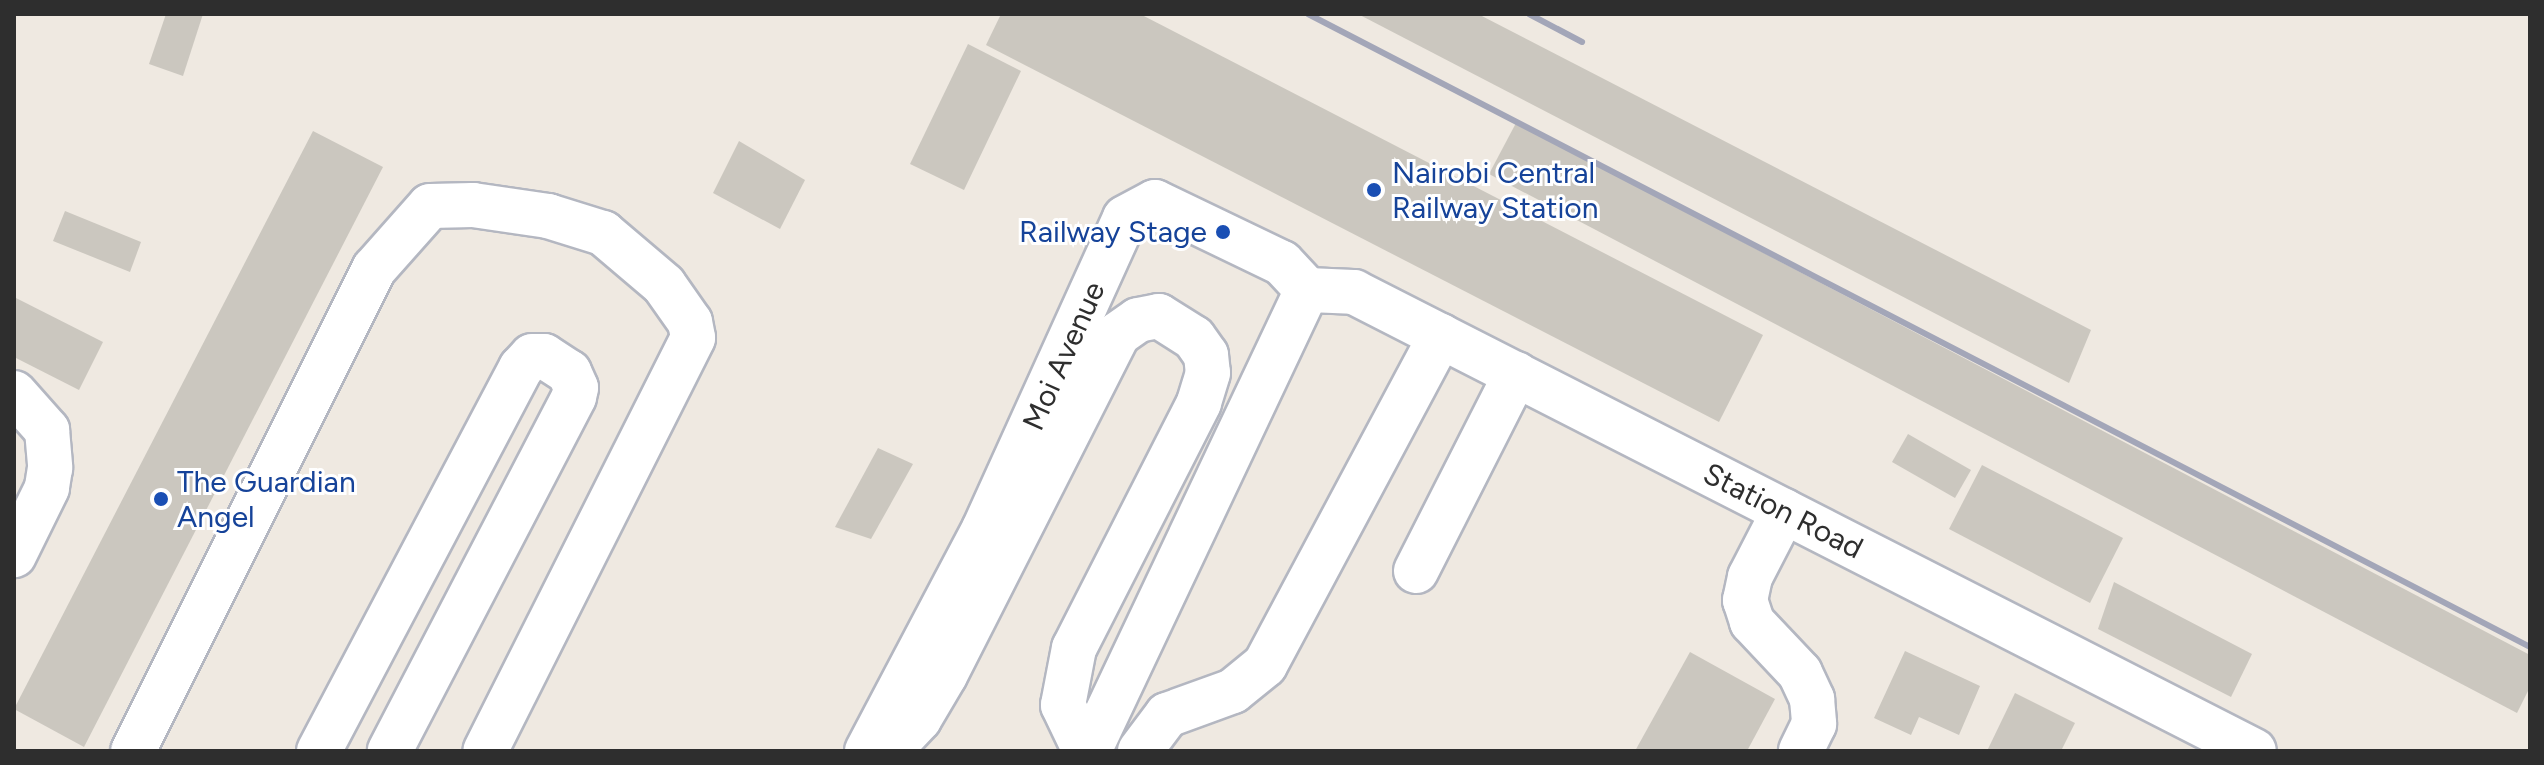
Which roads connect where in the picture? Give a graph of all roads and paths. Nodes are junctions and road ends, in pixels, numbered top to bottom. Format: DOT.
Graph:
graph roads {
  1 [pos="1307,290"];
  2 [pos="1441,336"];
  3 [pos="1516,374"];
  4 [pos="18,395"];
  5 [pos="1784,511"];
  6 [pos="14,555"];
  7 [pos="1416,571"];
  8 [pos="133,751"];
  9 [pos="319,751"];
  10 [pos="390,751"];
  11 [pos="485,751"];
  12 [pos="867,751"];
  13 [pos="889,751"];
  14 [pos="1087,751"];
  15 [pos="1140,751"];
  16 [pos="1801,751"];
  17 [pos="2254,751"];
  1 -- 2 [label="street, Station Road"];
  1 -- 12 [label="street, Moi Avenue"];
  1 -- 14 [label="street"];
  2 -- 3 [label="street, Station Road"];
  2 -- 15 [label="street"];
  3 -- 5 [label="street, Station Road"];
  3 -- 7 [label="street"];
  4 -- 6 [label="street"];
  5 -- 16 [label="street"];
  5 -- 17 [label="street, Station Road"];
  8 -- 11 [label="street"];
  9 -- 10 [label="street"];
  13 -- 14 [label="street"];
}
